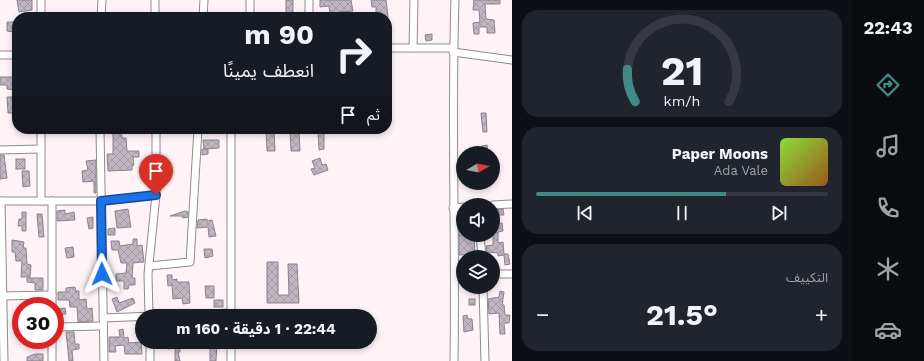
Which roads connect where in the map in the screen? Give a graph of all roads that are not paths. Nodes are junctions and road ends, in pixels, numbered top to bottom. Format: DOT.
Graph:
graph roads {
  1 [pos="41,0"];
  2 [pos="102,0"];
  3 [pos="155,0"];
  4 [pos="204,0"];
  5 [pos="250,0"];
  6 [pos="309,0"];
  7 [pos="414,0"];
  8 [pos="455,0"];
  9 [pos="41,12"];
  10 [pos="102,12"];
  11 [pos="155,12"];
  12 [pos="203,12"];
  13 [pos="250,12"];
  14 [pos="309,12"];
  15 [pos="392,48"];
  16 [pos="413,48"];
  17 [pos="453,50"];
  18 [pos="0,55"];
  19 [pos="12,55"];
  20 [pos="512,60"];
  21 [pos="41,134"];
  22 [pos="100,134"];
  23 [pos="156,134"];
  24 [pos="198,134"];
  25 [pos="232,134"];
  26 [pos="41,149"];
  27 [pos="0,150"];
  28 [pos="156,195"];
  29 [pos="0,201"];
  30 [pos="41,201"];
  31 [pos="52,201"];
  32 [pos="101,201"];
  33 [pos="512,204"];
  34 [pos="500,205"];
  35 [pos="453,208"];
  36 [pos="149,266"];
  37 [pos="500,274"];
  38 [pos="512,274"];
  39 [pos="455,275"];
  40 [pos="483,294"];
  41 [pos="52,295"];
  42 [pos="1,296"];
  43 [pos="149,309"];
  44 [pos="231,309"];
  45 [pos="135,316"];
  46 [pos="103,318"];
  47 [pos="103,326"];
  48 [pos="64,327"];
  49 [pos="52,349"];
  50 [pos="150,349"];
  51 [pos="231,349"];
  52 [pos="4,361"];
  53 [pos="52,361"];
  54 [pos="104,361"];
  55 [pos="150,361"];
  56 [pos="231,361"];
  57 [pos="454,361"];
  58 [pos="485,361"];
  1 -- 9 [label="street"];
  2 -- 10 [label="street"];
  3 -- 11 [label="street"];
  4 -- 12 [label="street"];
  5 -- 13 [label="street"];
  6 -- 14 [label="street"];
  7 -- 16 [label="street"];
  8 -- 17 [label="street"];
  15 -- 16 [label="street"];
  16 -- 17 [label="street"];
  17 -- 20 [label="street"];
  17 -- 35 [label="street"];
  18 -- 19 [label="street"];
  21 -- 26 [label="street"];
  22 -- 32 [label="street"];
  23 -- 28 [label="street"];
  24 -- 36 [label="street"];
  25 -- 44 [label="street"];
  26 -- 27 [label="street"];
  26 -- 30 [label="street"];
  28 -- 32 [label="street"];
  28 -- 36 [label="street"];
  29 -- 30 [label="street"];
  29 -- 42 [label="street"];
  30 -- 31 [label="street"];
  31 -- 32 [label="street"];
  31 -- 41 [label="street"];
  32 -- 46 [label="street"];
  33 -- 34 [label="street"];
  35 -- 39 [label="street"];
  36 -- 43 [label="street"];
  37 -- 38 [label="street"];
  39 -- 57 [label="street"];
  40 -- 58 [label="street"];
  41 -- 42 [label="street"];
  42 -- 52 [label="street"];
  45 -- 46 [label="street"];
  46 -- 47 [label="street"];
  47 -- 48 [label="street"];
  47 -- 54 [label="street"];
  49 -- 53 [label="street"];
  50 -- 55 [label="street"];
  51 -- 56 [label="street"];
}
